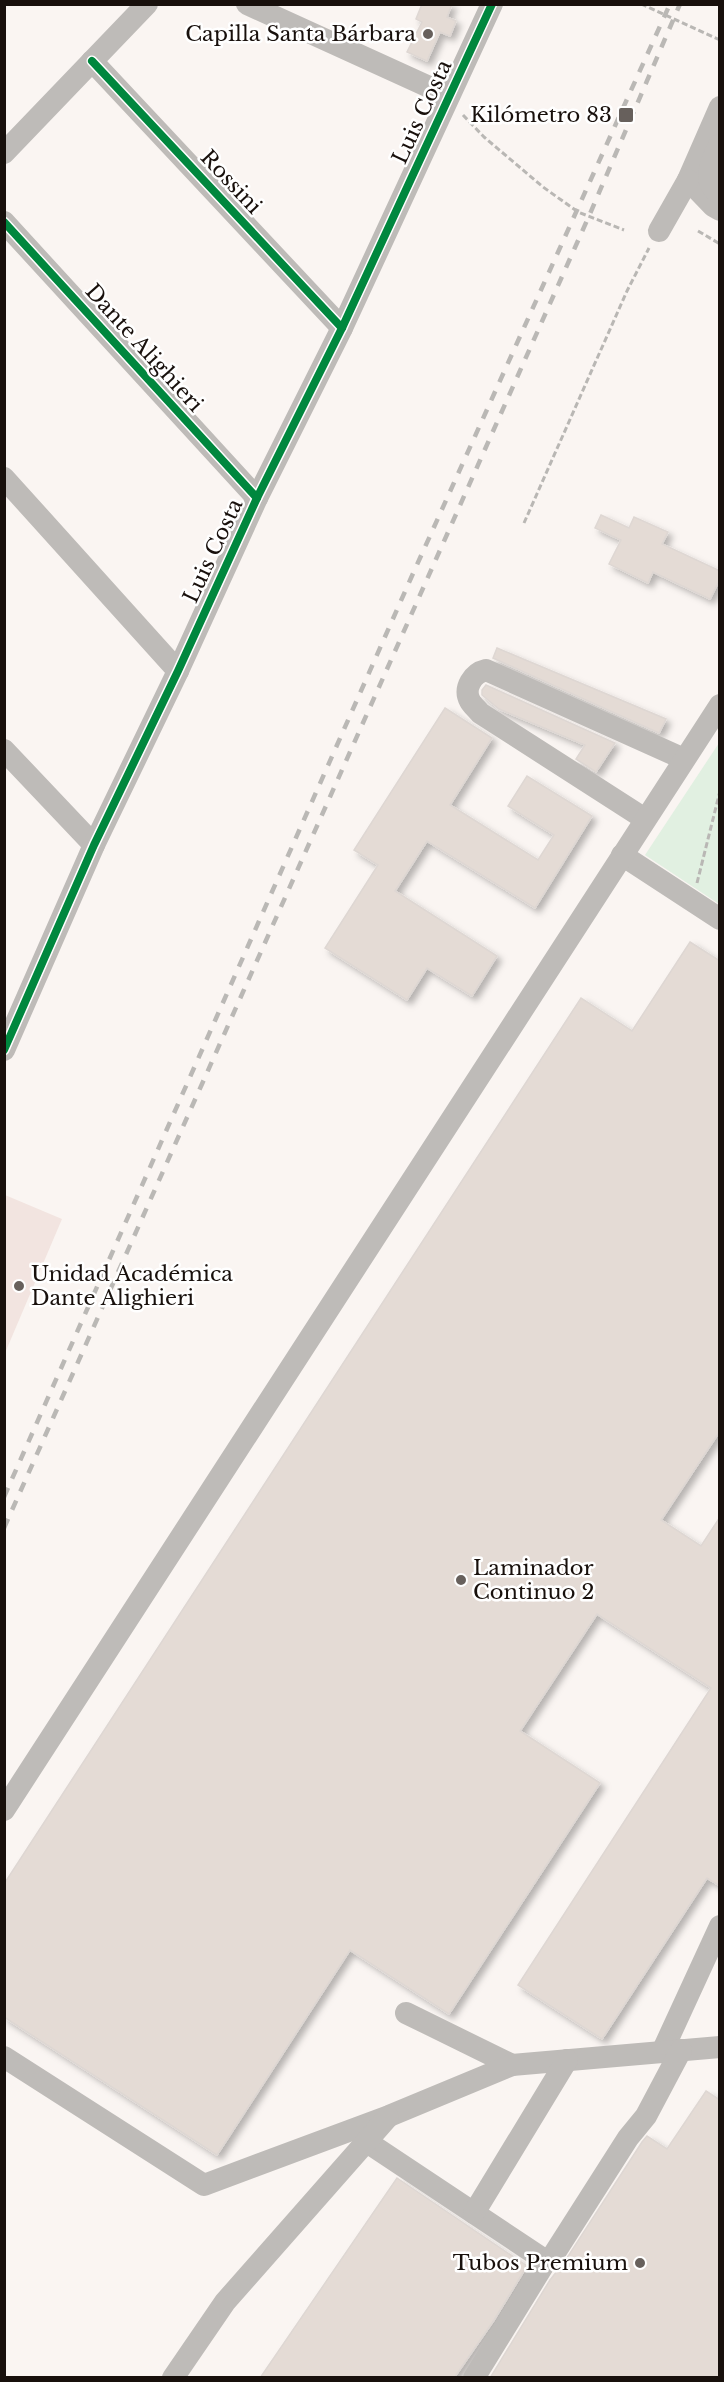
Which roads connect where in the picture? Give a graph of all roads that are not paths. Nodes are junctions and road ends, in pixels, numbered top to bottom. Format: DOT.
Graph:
graph roads {
  1 [pos="147,4"];
  2 [pos="247,4"];
  3 [pos="492,4"];
  4 [pos="92,61"];
  5 [pos="449,96"];
  6 [pos="720,107"];
  7 [pos="720,144"];
  8 [pos="4,153"];
  9 [pos="688,180"];
  10 [pos="720,194"];
  11 [pos="720,210"];
  12 [pos="4,222"];
  13 [pos="659,231"];
  14 [pos="342,328"];
  15 [pos="4,478"];
  16 [pos="257,498"];
  17 [pos="178,671"];
  18 [pos="720,705"];
  19 [pos="4,750"];
  20 [pos="684,759"];
  21 [pos="645,819"];
  22 [pos="94,846"];
  23 [pos="622,855"];
  24 [pos="720,919"];
  25 [pos="10,1017"];
  26 [pos="4,1050"];
  27 [pos="4,1810"];
  28 [pos="720,1926"];
  29 [pos="406,2013"];
  30 [pos="720,2047"];
  31 [pos="671,2051"];
  32 [pos="4,2057"];
  33 [pos="567,2060"];
  34 [pos="512,2064"];
  35 [pos="389,2116"];
  36 [pos="367,2142"];
  37 [pos="474,2213"];
  38 [pos="546,2261"];
  39 [pos="173,2378"];
  40 [pos="474,2378"];
  1 -- 4 [label="street"];
  2 -- 5 [label="street"];
  3 -- 5 [label="street, Luis Costa"];
  4 -- 8 [label="street"];
  4 -- 14 [label="street, Rossini"];
  5 -- 14 [label="street, Luis Costa"];
  6 -- 9 [label="street"];
  7 -- 10 [label="street"];
  9 -- 11 [label="street"];
  9 -- 13 [label="street"];
  12 -- 16 [label="street, Dante Alighieri"];
  14 -- 16 [label="street, Luis Costa"];
  15 -- 17 [label="street"];
  16 -- 17 [label="street, Luis Costa"];
  17 -- 22 [label="street, Luis Costa"];
  18 -- 20 [label="street"];
  19 -- 22 [label="street"];
  20 -- 21 [label="street"];
  20 -- 21 [label="street"];
  21 -- 23 [label="street"];
  22 -- 25 [label="street, Luis Costa"];
  23 -- 24 [label="street"];
  23 -- 27 [label="street"];
  25 -- 26 [label="street, Luis Costa"];
  28 -- 31 [label="street"];
  29 -- 34 [label="street"];
  30 -- 31 [label="street"];
  31 -- 33 [label="street"];
  31 -- 38 [label="street"];
  32 -- 35 [label="street"];
  33 -- 34 [label="street"];
  33 -- 37 [label="street"];
  34 -- 35 [label="street"];
  35 -- 36 [label="street"];
  36 -- 37 [label="street"];
  36 -- 39 [label="street"];
  37 -- 38 [label="street"];
  38 -- 40 [label="street"];
}
